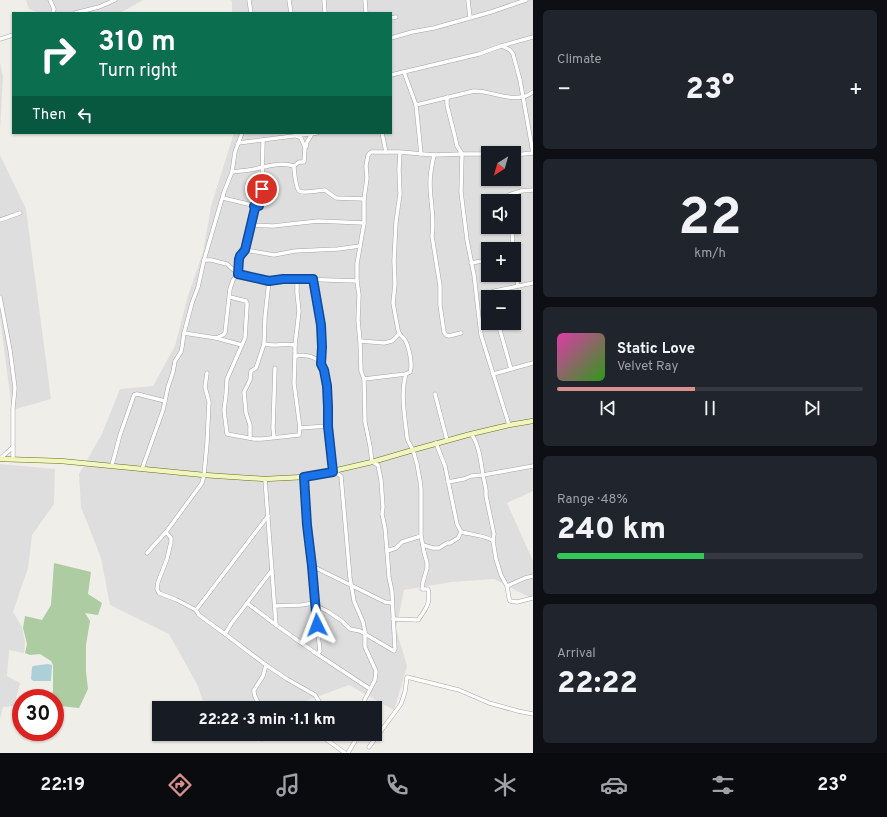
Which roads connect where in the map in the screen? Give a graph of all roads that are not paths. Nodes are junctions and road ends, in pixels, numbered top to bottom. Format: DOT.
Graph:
graph roads {
  1 [pos="50,0"];
  2 [pos="115,0"];
  3 [pos="249,0"];
  4 [pos="289,0"];
  5 [pos="324,0"];
  6 [pos="365,0"];
  7 [pos="468,0"];
  8 [pos="526,0"];
  9 [pos="53,12"];
  10 [pos="79,12"];
  11 [pos="250,12"];
  12 [pos="291,12"];
  13 [pos="325,12"];
  14 [pos="366,12"];
  15 [pos="396,17"];
  16 [pos="470,17"];
  17 [pos="392,18"];
  18 [pos="12,35"];
  19 [pos="533,37"];
  20 [pos="392,38"];
  21 [pos="0,39"];
  22 [pos="501,46"];
  23 [pos="404,72"];
  24 [pos="392,75"];
  25 [pos="533,92"];
  26 [pos="447,97"];
  27 [pos="523,97"];
  28 [pos="416,105"];
  29 [pos="242,134"];
  30 [pos="296,134"];
  31 [pos="312,134"];
  32 [pos="382,134"];
  33 [pos="263,140"];
  34 [pos="238,143"];
  35 [pos="305,148"];
  36 [pos="386,152"];
  37 [pos="400,152"];
  38 [pos="533,153"];
  39 [pos="421,154"];
  40 [pos="462,154"];
  41 [pos="481,154"];
  42 [pos="434,155"];
  43 [pos="521,155"];
  44 [pos="294,166"];
  45 [pos="262,167"];
  46 [pos="232,172"];
  47 [pos="533,190"];
  48 [pos="512,194"];
  49 [pos="223,198"];
  50 [pos="364,199"];
  51 [pos="254,206"];
  52 [pos="20,213"];
  53 [pos="0,220"];
  54 [pos="364,223"];
  55 [pos="251,225"];
  56 [pos="360,246"];
  57 [pos="245,250"];
  58 [pos="204,260"];
  59 [pos="481,261"];
  60 [pos="471,263"];
  61 [pos="238,274"];
  62 [pos="298,278"];
  63 [pos="313,279"];
  64 [pos="269,281"];
  65 [pos="356,281"];
  66 [pos="517,282"];
  67 [pos="533,283"];
  68 [pos="518,286"];
  69 [pos="500,290"];
  70 [pos="0,297"];
  71 [pos="230,297"];
  72 [pos="500,330"];
  73 [pos="184,333"];
  74 [pos="461,333"];
  75 [pos="399,334"];
  76 [pos="216,338"];
  77 [pos="360,341"];
  78 [pos="264,344"];
  79 [pos="242,345"];
  80 [pos="295,345"];
  81 [pos="296,356"];
  82 [pos="533,363"];
  83 [pos="321,364"];
  84 [pos="275,368"];
  85 [pos="511,369"];
  86 [pos="207,373"];
  87 [pos="406,374"];
  88 [pos="493,374"];
  89 [pos="364,379"];
  90 [pos="435,394"];
  91 [pos="164,401"];
  92 [pos="533,421"];
  93 [pos="328,426"];
  94 [pos="509,426"];
  95 [pos="300,428"];
  96 [pos="471,434"];
  97 [pos="274,437"];
  98 [pos="250,438"];
  99 [pos="447,440"];
  100 [pos="436,444"];
  101 [pos="13,447"];
  102 [pos="413,450"];
  103 [pos="0,459"];
  104 [pos="13,459"];
  105 [pos="372,462"];
  106 [pos="112,466"];
  107 [pos="533,466"];
  108 [pos="142,469"];
  109 [pos="333,472"];
  110 [pos="204,475"];
  111 [pos="482,475"];
  112 [pos="304,477"];
  113 [pos="265,479"];
  114 [pos="448,482"];
  115 [pos="268,516"];
  116 [pos="166,532"];
  117 [pos="460,532"];
  118 [pos="421,536"];
  119 [pos="493,541"];
  120 [pos="423,545"];
  121 [pos="388,551"];
  122 [pos="147,553"];
  123 [pos="312,566"];
  124 [pos="272,570"];
  125 [pos="533,576"];
  126 [pos="352,586"];
  127 [pos="507,586"];
  128 [pos="533,598"];
  129 [pos="246,603"];
  130 [pos="392,603"];
  131 [pos="275,606"];
  132 [pos="316,606"];
  133 [pos="196,610"];
  134 [pos="393,619"];
  135 [pos="276,625"];
  136 [pos="225,634"];
  137 [pos="366,634"];
  138 [pos="317,654"];
  139 [pos="266,666"];
  140 [pos="370,689"];
  141 [pos="257,701"];
  142 [pos="318,701"];
  143 [pos="365,701"];
  144 [pos="533,714"];
  145 [pos="329,741"];
  146 [pos="355,741"];
  147 [pos="369,747"];
  148 [pos="347,753"];
  1 -- 9 [label="street"];
  2 -- 10 [label="street"];
  3 -- 11 [label="street"];
  4 -- 12 [label="street"];
  5 -- 13 [label="street"];
  6 -- 14 [label="street"];
  7 -- 16 [label="street"];
  8 -- 16 [label="street"];
  15 -- 17 [label="street"];
  16 -- 20 [label="street"];
  18 -- 21 [label="street"];
  19 -- 22 [label="street"];
  22 -- 23 [label="street"];
  22 -- 27 [label="street"];
  23 -- 24 [label="street"];
  23 -- 28 [label="street"];
  25 -- 27 [label="street"];
  26 -- 27 [label="street"];
  26 -- 28 [label="street"];
  26 -- 40 [label="street"];
  27 -- 38 [label="street"];
  28 -- 39 [label="street"];
  29 -- 34 [label="street"];
  30 -- 31 [label="street"];
  30 -- 33 [label="street"];
  30 -- 35 [label="street"];
  31 -- 35 [label="street"];
  32 -- 36 [label="street"];
  33 -- 34 [label="street"];
  33 -- 45 [label="street"];
  34 -- 46 [label="street"];
  35 -- 44 [label="street"];
  36 -- 37 [label="street"];
  36 -- 50 [label="street"];
  37 -- 39 [label="street"];
  37 -- 75 [label="street"];
  38 -- 43 [label="street"];
  39 -- 42 [label="street"];
  40 -- 41 [label="street"];
  40 -- 42 [label="street"];
  40 -- 60 [label="street"];
  42 -- 74 [label="street"];
  44 -- 45 [label="street"];
  44 -- 50 [label="street"];
  45 -- 46 [label="street"];
  45 -- 51 [label="street"];
  46 -- 49 [label="street"];
  47 -- 48 [label="street"];
  49 -- 51 [label="street"];
  49 -- 58 [label="street"];
  50 -- 54 [label="street"];
  51 -- 55 [label="street"];
  52 -- 53 [label="street"];
  54 -- 55 [label="street"];
  54 -- 56 [label="street"];
  55 -- 57 [label="street"];
  56 -- 57 [label="street"];
  56 -- 65 [label="street"];
  57 -- 61 [label="street"];
  58 -- 61 [label="street"];
  58 -- 73 [label="street"];
  59 -- 60 [label="street"];
  60 -- 88 [label="street"];
  61 -- 64 [label="street"];
  61 -- 71 [label="street"];
  62 -- 63 [label="street"];
  62 -- 64 [label="street"];
  62 -- 80 [label="street"];
  63 -- 65 [label="street"];
  63 -- 83 [label="street"];
  64 -- 78 [label="street"];
  65 -- 77 [label="street"];
  66 -- 68 [label="street"];
  67 -- 68 [label="street"];
  68 -- 69 [label="street"];
  70 -- 101 [label="street"];
  71 -- 76 [label="street"];
  71 -- 79 [label="street"];
  72 -- 85 [label="street"];
  73 -- 76 [label="street"];
  73 -- 91 [label="street"];
  75 -- 77 [label="street"];
  75 -- 87 [label="street"];
  76 -- 79 [label="street"];
  77 -- 89 [label="street"];
  78 -- 80 [label="street"];
  78 -- 98 [label="street"];
  79 -- 98 [label="street"];
  80 -- 81 [label="street"];
  81 -- 83 [label="street"];
  81 -- 95 [label="street"];
  82 -- 85 [label="street"];
  83 -- 93 [label="street"];
  84 -- 97 [label="street"];
  85 -- 88 [label="street"];
  86 -- 110 [label="street"];
  87 -- 89 [label="street"];
  87 -- 102 [label="street"];
  88 -- 94 [label="street"];
  89 -- 105 [label="street"];
  90 -- 99 [label="street"];
  91 -- 106 [label="street"];
  91 -- 108 [label="street"];
  92 -- 94 [label="main road"];
  93 -- 95 [label="street"];
  93 -- 109 [label="street"];
  94 -- 96 [label="main road"];
  95 -- 97 [label="street"];
  96 -- 99 [label="main road"];
  96 -- 111 [label="street"];
  97 -- 98 [label="street"];
  99 -- 100 [label="main road"];
  100 -- 102 [label="main road"];
  100 -- 114 [label="street"];
  101 -- 103 [label="street"];
  101 -- 104 [label="street"];
  102 -- 105 [label="main road"];
  102 -- 118 [label="street"];
  103 -- 104 [label="main road"];
  104 -- 106 [label="main road"];
  105 -- 109 [label="main road"];
  105 -- 121 [label="street"];
  106 -- 108 [label="main road"];
  107 -- 111 [label="street"];
  108 -- 110 [label="main road"];
  109 -- 112 [label="main road"];
  109 -- 126 [label="street"];
  110 -- 113 [label="main road"];
  110 -- 116 [label="street"];
  111 -- 114 [label="street"];
  111 -- 119 [label="street"];
  112 -- 113 [label="main road"];
  112 -- 123 [label="street"];
  113 -- 115 [label="street"];
  114 -- 117 [label="street"];
  115 -- 124 [label="street"];
  115 -- 133 [label="street"];
  116 -- 122 [label="street"];
  116 -- 133 [label="street"];
  117 -- 119 [label="street"];
  117 -- 120 [label="street"];
  118 -- 120 [label="street"];
  118 -- 121 [label="street"];
  119 -- 127 [label="street"];
  120 -- 134 [label="street"];
  121 -- 130 [label="street"];
  123 -- 126 [label="street"];
  123 -- 132 [label="street"];
  124 -- 129 [label="street"];
  124 -- 131 [label="street"];
  125 -- 127 [label="street"];
  126 -- 130 [label="street"];
  126 -- 137 [label="street"];
  127 -- 128 [label="street"];
  129 -- 135 [label="street"];
  129 -- 136 [label="street"];
  130 -- 134 [label="street"];
  131 -- 132 [label="street"];
  131 -- 135 [label="street"];
  132 -- 137 [label="street"];
  132 -- 138 [label="street"];
  133 -- 136 [label="street"];
  134 -- 137 [label="street"];
  135 -- 138 [label="street"];
  136 -- 139 [label="street"];
  137 -- 140 [label="street"];
  138 -- 140 [label="street"];
  139 -- 141 [label="street"];
  139 -- 142 [label="street"];
  140 -- 143 [label="street"];
  144 -- 147 [label="street"];
  145 -- 148 [label="street"];
  146 -- 148 [label="street"];
}
